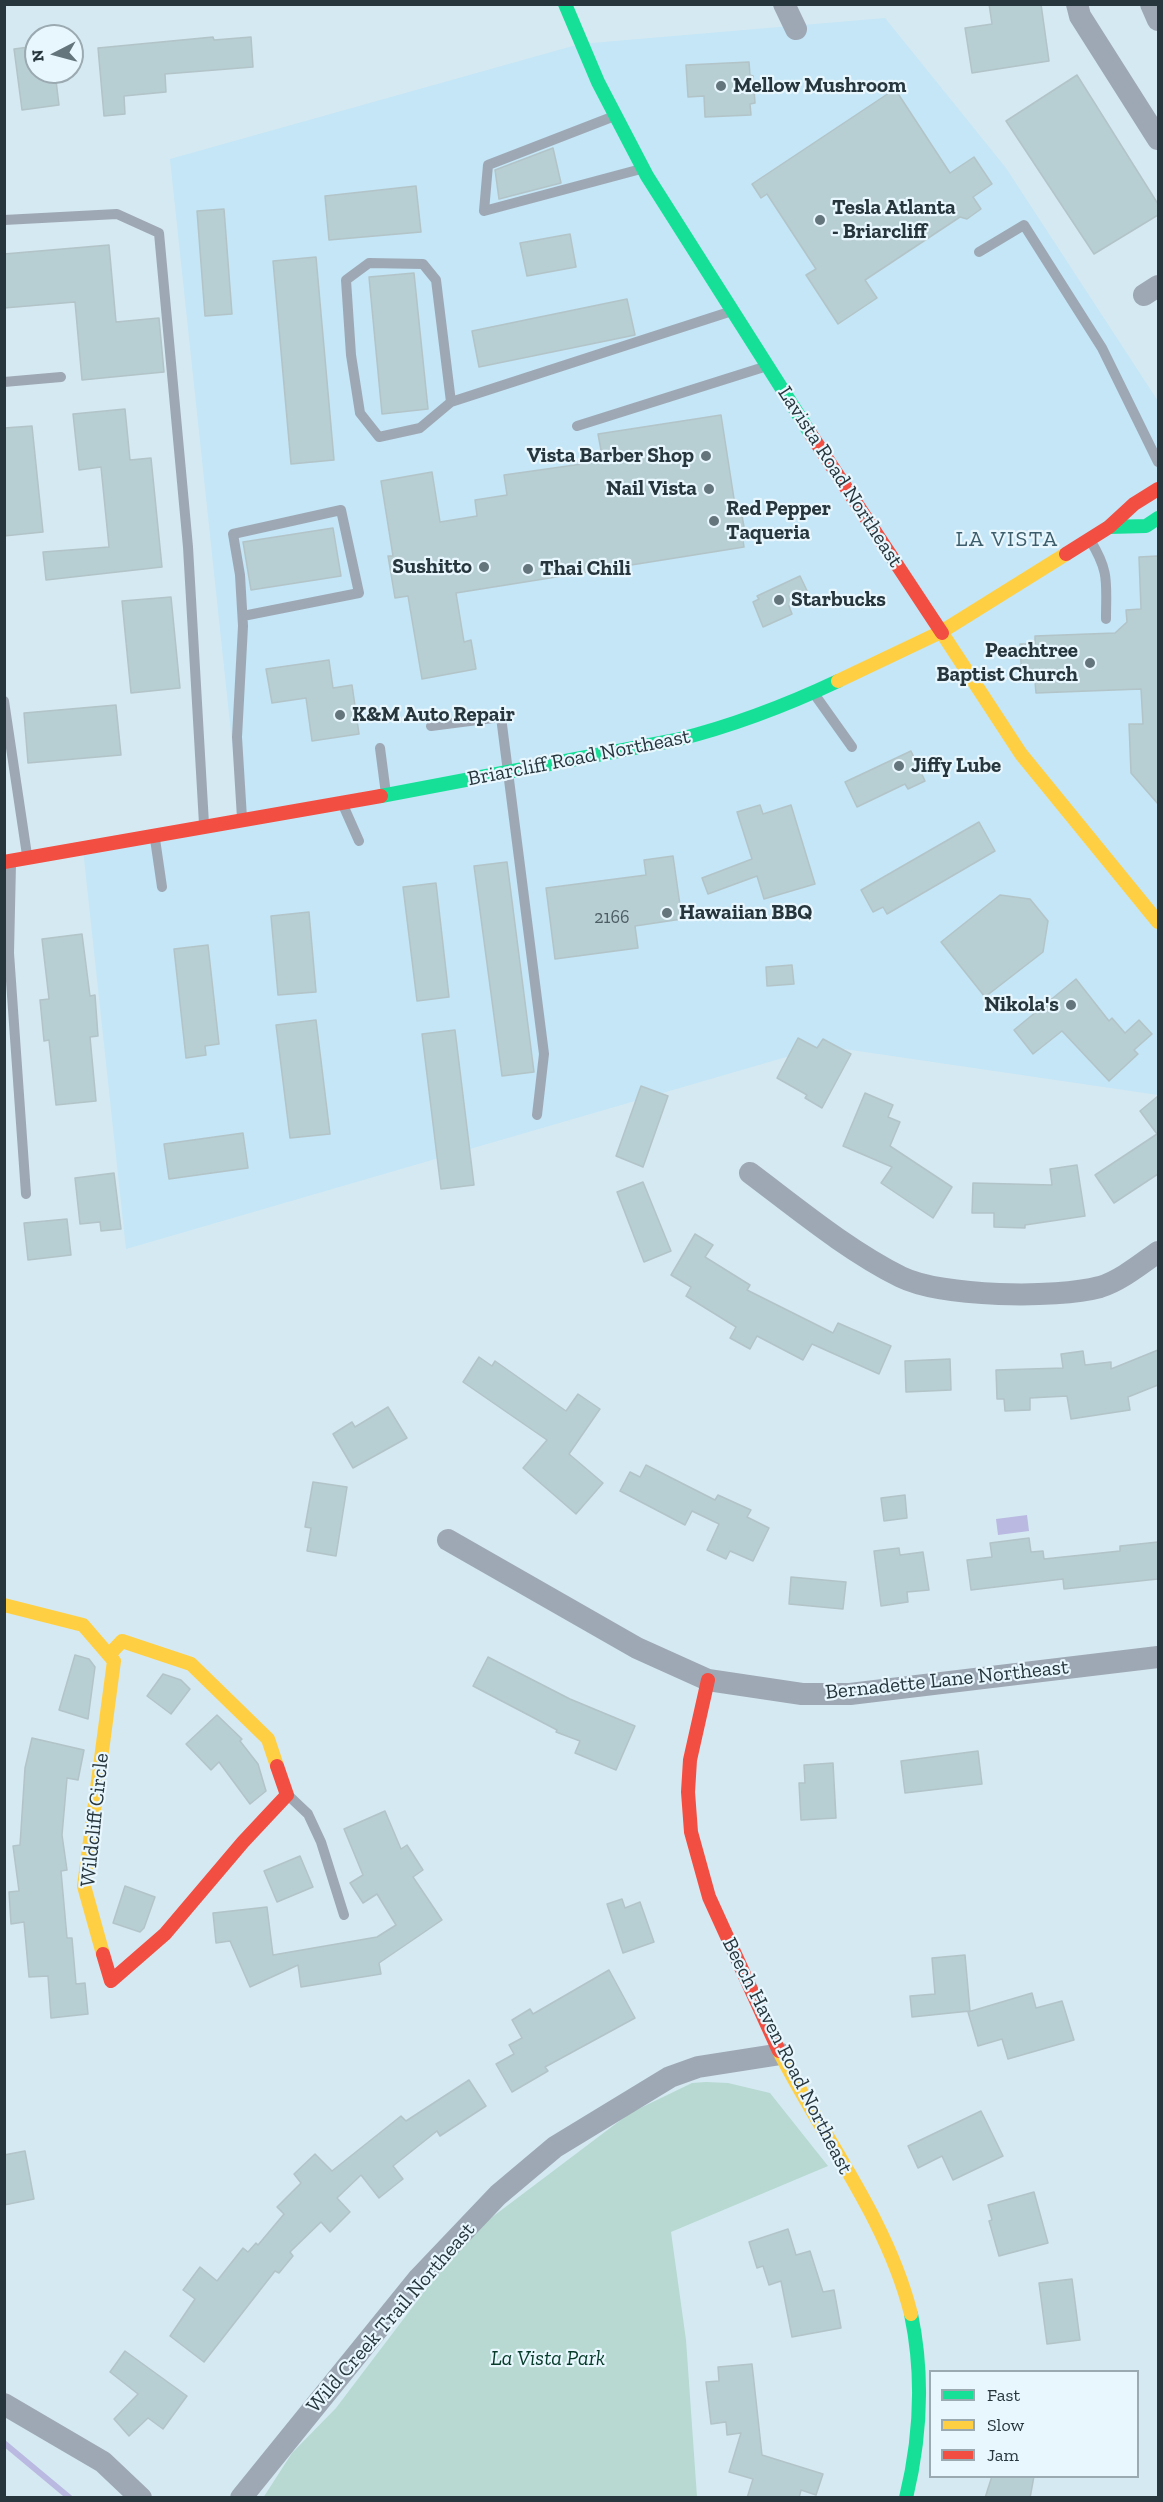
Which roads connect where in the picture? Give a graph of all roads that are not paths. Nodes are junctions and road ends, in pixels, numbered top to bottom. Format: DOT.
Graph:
graph roads {
  1 [pos="565,4"];
  2 [pos="784,4"];
  3 [pos="1077,4"];
  4 [pos="1150,4"];
  5 [pos="1158,20"];
  6 [pos="796,29"];
  7 [pos="615,116"];
  8 [pos="1158,139"];
  9 [pos="643,169"];
  10 [pos="4,220"];
  11 [pos="979,252"];
  12 [pos="732,311"];
  13 [pos="767,366"];
  14 [pos="61,377"];
  15 [pos="4,382"];
  16 [pos="451,402"];
  17 [pos="577,426"];
  18 [pos="1158,462"];
  19 [pos="1158,489"];
  20 [pos="1158,518"];
  21 [pos="1109,527"];
  22 [pos="1090,540"];
  23 [pos="243,616"];
  24 [pos="1106,619"];
  25 [pos="941,632"];
  26 [pos="814,693"];
  27 [pos="4,701"];
  28 [pos="431,726"];
  29 [pos="852,747"];
  30 [pos="380,748"];
  31 [pos="508,772"];
  32 [pos="386,795"];
  33 [pos="342,802"];
  34 [pos="243,820"];
  35 [pos="204,827"];
  36 [pos="154,836"];
  37 [pos="359,841"];
  38 [pos="27,858"];
  39 [pos="8,861"];
  40 [pos="162,886"];
  41 [pos="1158,922"];
  42 [pos="537,1115"];
  43 [pos="750,1173"];
  44 [pos="26,1194"];
  45 [pos="1158,1252"];
  46 [pos="448,1540"];
  47 [pos="4,1605"];
  48 [pos="109,1655"];
  49 [pos="1158,1657"];
  50 [pos="708,1680"];
  51 [pos="287,1795"];
  52 [pos="344,1915"];
  53 [pos="781,2054"];
  54 [pos="4,2404"];
  55 [pos="141,2498"];
  56 [pos="241,2498"];
  57 [pos="906,2498"];
  1 -- 7 [label="main road, Lavista Road Northeast"];
  2 -- 6 [label="street"];
  3 -- 8 [label="street"];
  4 -- 5 [label="street"];
  7 -- 9 [label="main road, Lavista Road Northeast"];
  7 -- 9 [label="lane"];
  9 -- 12 [label="main road, Lavista Road Northeast"];
  10 -- 35 [label="lane"];
  11 -- 18 [label="lane"];
  12 -- 13 [label="main road, Lavista Road Northeast"];
  12 -- 16 [label="lane"];
  13 -- 17 [label="lane"];
  13 -- 25 [label="main road, Lavista Road Northeast"];
  14 -- 15 [label="lane"];
  16 -- 16 [label="lane"];
  19 -- 21 [label="main road, Briarcliff Road Northeast"];
  20 -- 21 [label="main road"];
  21 -- 22 [label="main road, Briarcliff Road Northeast"];
  22 -- 24 [label="lane"];
  22 -- 25 [label="main road, Briarcliff Road Northeast"];
  23 -- 23 [label="lane"];
  23 -- 34 [label="lane"];
  25 -- 26 [label="main road, Briarcliff Road Northeast"];
  25 -- 41 [label="main road, Lavista Road Northeast"];
  26 -- 29 [label="lane"];
  26 -- 31 [label="main road, Briarcliff Road Northeast"];
  27 -- 38 [label="lane"];
  28 -- 31 [label="lane"];
  30 -- 32 [label="lane"];
  31 -- 32 [label="main road, Briarcliff Road Northeast"];
  31 -- 42 [label="lane"];
  32 -- 33 [label="main road, Briarcliff Road Northeast"];
  33 -- 34 [label="main road, Briarcliff Road Northeast"];
  33 -- 37 [label="lane"];
  34 -- 35 [label="main road, Briarcliff Road Northeast"];
  35 -- 36 [label="main road, Briarcliff Road Northeast"];
  36 -- 38 [label="main road, Briarcliff Road Northeast"];
  36 -- 40 [label="lane"];
  38 -- 39 [label="main road, Briarcliff Road Northeast"];
  39 -- 44 [label="lane"];
  43 -- 45 [label="street"];
  46 -- 50 [label="street, Bernadette Lane Northeast"];
  47 -- 48 [label="main road"];
  48 -- 51 [label="main road"];
  48 -- 51 [label="main road, Wildcliff Circle"];
  49 -- 50 [label="street, Bernadette Lane Northeast"];
  50 -- 53 [label="main road, Beech Haven Road Northeast"];
  51 -- 52 [label="lane"];
  53 -- 56 [label="street, Wild Creek Trail Northeast"];
  53 -- 57 [label="main road, Beech Haven Road Northeast"];
  54 -- 55 [label="street"];
}
